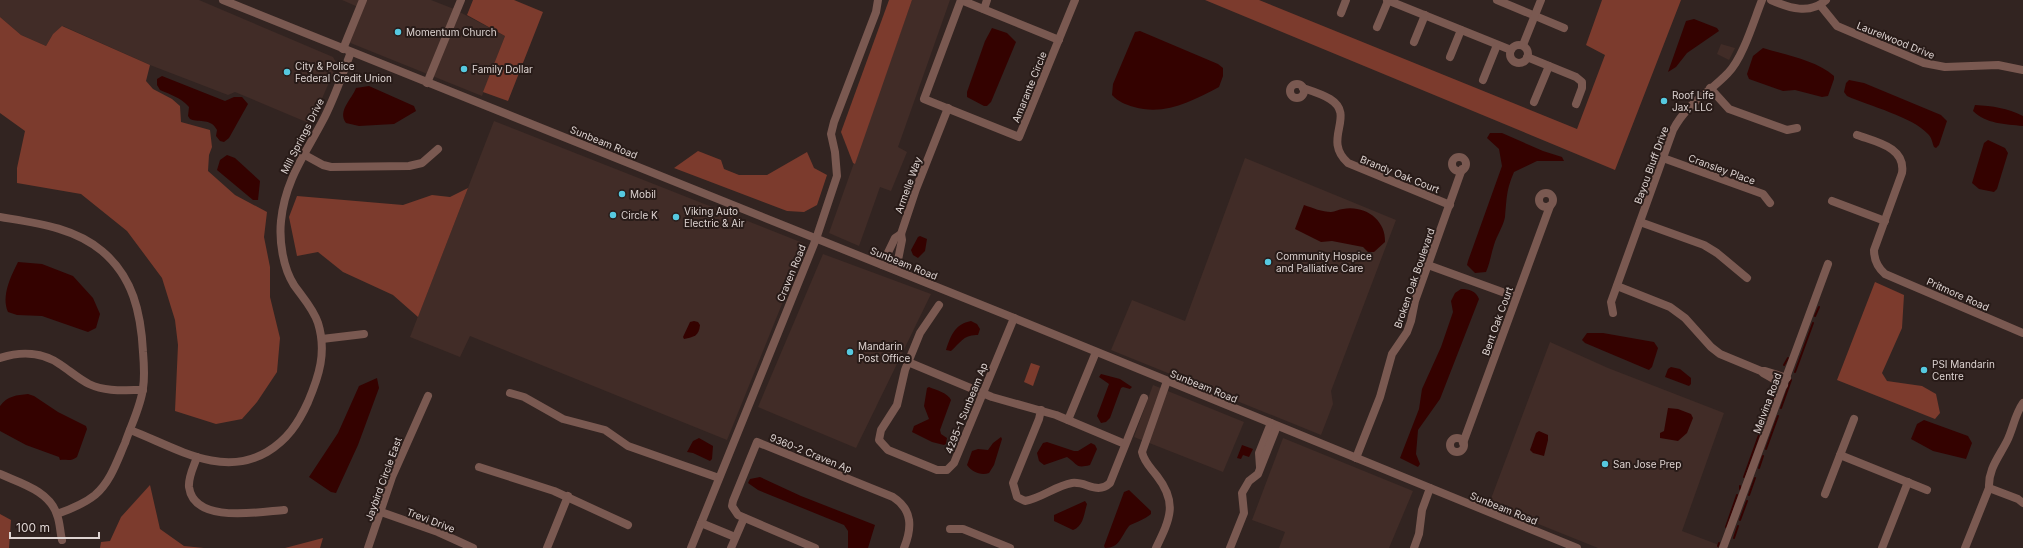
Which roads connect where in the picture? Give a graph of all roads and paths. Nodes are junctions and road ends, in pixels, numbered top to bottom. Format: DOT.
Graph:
graph roads {
  1 [pos="223,0"];
  2 [pos="363,0"];
  3 [pos="461,0"];
  4 [pos="878,0"];
  5 [pos="961,0"];
  6 [pos="987,0"];
  7 [pos="1075,0"];
  8 [pos="1346,0"];
  9 [pos="1388,0"];
  10 [pos="1497,0"];
  11 [pos="1541,0"];
  12 [pos="1762,0"];
  13 [pos="1771,0"];
  14 [pos="1823,3"];
  15 [pos="984,9"];
  16 [pos="1341,13"];
  17 [pos="1425,15"];
  18 [pos="1535,15"];
  19 [pos="1377,28"];
  20 [pos="1564,28"];
  21 [pos="1461,30"];
  22 [pos="1059,40"];
  23 [pos="1414,42"];
  24 [pos="1497,45"];
  25 [pos="1522,45"];
  26 [pos="343,49"];
  27 [pos="1511,50"];
  28 [pos="351,52"];
  29 [pos="1450,57"];
  30 [pos="1528,57"];
  31 [pos="1549,66"];
  32 [pos="2023,70"];
  33 [pos="1483,80"];
  34 [pos="427,82"];
  35 [pos="1303,88"];
  36 [pos="1710,88"];
  37 [pos="1534,102"];
  38 [pos="1576,104"];
  39 [pos="948,108"];
  40 [pos="1797,128"];
  41 [pos="1857,135"];
  42 [pos="438,150"];
  43 [pos="303,154"];
  44 [pos="1663,158"];
  45 [pos="1462,170"];
  46 [pos="1832,201"];
  47 [pos="1770,203"];
  48 [pos="1450,205"];
  49 [pos="1550,206"];
  50 [pos="0,216"];
  51 [pos="1885,221"];
  52 [pos="1640,222"];
  53 [pos="901,234"];
  54 [pos="816,239"];
  55 [pos="1828,264"];
  56 [pos="882,265"];
  57 [pos="1428,265"];
  58 [pos="896,270"];
  59 [pos="1747,278"];
  60 [pos="1617,286"];
  61 [pos="1516,297"];
  62 [pos="939,305"];
  63 [pos="1613,313"];
  64 [pos="1014,318"];
  65 [pos="2023,332"];
  66 [pos="364,334"];
  67 [pos="322,339"];
  68 [pos="1096,352"];
  69 [pos="0,358"];
  70 [pos="908,362"];
  71 [pos="1167,382"];
  72 [pos="1785,382"];
  73 [pos="143,390"];
  74 [pos="510,394"];
  75 [pos="983,394"];
  76 [pos="428,396"];
  77 [pos="1144,398"];
  78 [pos="2023,403"];
  79 [pos="1041,410"];
  80 [pos="1854,419"];
  81 [pos="1068,420"];
  82 [pos="1274,424"];
  83 [pos="130,430"];
  84 [pos="1464,443"];
  85 [pos="1125,444"];
  86 [pos="1840,455"];
  87 [pos="197,457"];
  88 [pos="1356,458"];
  89 [pos="479,467"];
  90 [pos="0,474"];
  91 [pos="719,478"];
  92 [pos="1908,482"];
  93 [pos="1430,488"];
  94 [pos="1989,488"];
  95 [pos="1927,490"];
  96 [pos="1824,494"];
  97 [pos="568,496"];
  98 [pos="2023,503"];
  99 [pos="284,510"];
  100 [pos="381,512"];
  101 [pos="57,514"];
  102 [pos="744,518"];
  103 [pos="701,523"];
  104 [pos="628,525"];
  105 [pos="950,529"];
  106 [pos="735,537"];
  107 [pos="62,540"];
  108 [pos="368,548"];
  109 [pos="473,548"];
  110 [pos="548,548"];
  111 [pos="691,548"];
  112 [pos="731,548"];
  113 [pos="815,548"];
  114 [pos="904,548"];
  115 [pos="1010,548"];
  116 [pos="1156,548"];
  117 [pos="1230,548"];
  118 [pos="1414,548"];
  119 [pos="1577,548"];
  120 [pos="1723,548"];
  121 [pos="1882,548"];
  122 [pos="1965,548"];
  1 -- 26 [label="street, Sunbeam Road"];
  2 -- 26 [label="street"];
  3 -- 34 [label="street"];
  4 -- 54 [label="street, Craven Road"];
  5 -- 15 [label="street, Amarante Circle"];
  5 -- 39 [label="street, Amarante Circle"];
  6 -- 15 [label="street"];
  7 -- 22 [label="street"];
  8 -- 16 [label="street"];
  9 -- 17 [label="street"];
  9 -- 19 [label="street"];
  10 -- 18 [label="street"];
  11 -- 18 [label="street"];
  12 -- 36 [label="street, Bayou Bluff Drive"];
  13 -- 14 [label="street"];
  14 -- 32 [label="street, Laurelwood Drive"];
  15 -- 22 [label="street, Amarante Circle"];
  17 -- 21 [label="street"];
  17 -- 23 [label="street"];
  18 -- 20 [label="street"];
  18 -- 25 [label="street"];
  21 -- 24 [label="street"];
  21 -- 29 [label="street"];
  22 -- 39 [label="street, Amarante Circle"];
  24 -- 27 [label="street"];
  24 -- 33 [label="street"];
  25 -- 27 [label="street"];
  25 -- 30 [label="street"];
  26 -- 28 [label="street, Sunbeam Road"];
  27 -- 30 [label="street"];
  28 -- 34 [label="street, Sunbeam Road"];
  28 -- 43 [label="street, Mill Springs Drive"];
  30 -- 31 [label="street"];
  31 -- 37 [label="street"];
  31 -- 38 [label="street"];
  34 -- 54 [label="street, Sunbeam Road"];
  35 -- 48 [label="street, Brandy Oak Court"];
  36 -- 40 [label="street"];
  36 -- 44 [label="street, Bayou Bluff Drive"];
  39 -- 53 [label="street, Armelle Way"];
  41 -- 51 [label="street"];
  42 -- 43 [label="street"];
  43 -- 67 [label="street, Mill Springs Drive"];
  44 -- 47 [label="street, Cransley Place"];
  44 -- 52 [label="street, Bayou Bluff Drive"];
  45 -- 48 [label="street, Broken Oak Boulevard"];
  46 -- 51 [label="street"];
  48 -- 57 [label="street, Broken Oak Boulevard"];
  49 -- 61 [label="street, Bent Oak Court"];
  50 -- 73 [label="street"];
  51 -- 65 [label="street, Pritmore Road"];
  52 -- 59 [label="street"];
  52 -- 60 [label="street, Bayou Bluff Drive"];
  53 -- 56 [label="street"];
  53 -- 58 [label="street, Armelle Way"];
  54 -- 56 [label="street, Sunbeam Road"];
  54 -- 91 [label="street, Craven Road"];
  55 -- 72 [label="street, Melvina Road"];
  56 -- 58 [label="street, Sunbeam Road"];
  57 -- 61 [label="street"];
  57 -- 88 [label="street, Broken Oak Boulevard"];
  58 -- 64 [label="street, Sunbeam Road"];
  60 -- 63 [label="street, Bayou Bluff Drive"];
  60 -- 72 [label="street"];
  61 -- 84 [label="street, Bent Oak Court"];
  62 -- 70 [label="street, 4295-1 Sunbeam Ap"];
  64 -- 68 [label="street, Sunbeam Road"];
  64 -- 75 [label="street, 4295-1 Sunbeam Ap"];
  66 -- 67 [label="street"];
  67 -- 87 [label="street, Mill Springs Drive"];
  68 -- 71 [label="street, Sunbeam Road"];
  68 -- 81 [label="street"];
  69 -- 73 [label="street"];
  70 -- 75 [label="street"];
  70 -- 75 [label="street, 4295-1 Sunbeam Ap"];
  71 -- 82 [label="street, Sunbeam Road"];
  71 -- 116 [label="street"];
  72 -- 120 [label="street, Melvina Road"];
  73 -- 83 [label="street"];
  74 -- 91 [label="street"];
  75 -- 79 [label="street"];
  76 -- 100 [label="street, Jaybird Circle East"];
  77 -- 85 [label="street"];
  78 -- 94 [label="street"];
  79 -- 81 [label="street"];
  79 -- 85 [label="street"];
  80 -- 86 [label="street"];
  81 -- 85 [label="street"];
  82 -- 88 [label="street, Sunbeam Road"];
  82 -- 117 [label="street"];
  83 -- 87 [label="street, Mill Springs Drive"];
  83 -- 101 [label="street"];
  86 -- 92 [label="street"];
  86 -- 96 [label="street"];
  87 -- 99 [label="street"];
  88 -- 93 [label="street, Sunbeam Road"];
  89 -- 97 [label="street"];
  90 -- 101 [label="street"];
  91 -- 103 [label="street, Craven Road"];
  92 -- 95 [label="street"];
  92 -- 121 [label="street"];
  93 -- 118 [label="street"];
  93 -- 119 [label="street, Sunbeam Road"];
  94 -- 98 [label="street"];
  94 -- 122 [label="street"];
  97 -- 104 [label="street"];
  97 -- 110 [label="street"];
  100 -- 108 [label="street, Jaybird Circle East"];
  100 -- 109 [label="street, Trevi Drive"];
  101 -- 107 [label="street"];
  102 -- 106 [label="street"];
  102 -- 113 [label="street"];
  102 -- 114 [label="street, 9360-2 Craven Ap"];
  103 -- 106 [label="street"];
  103 -- 111 [label="street, Craven Road"];
  105 -- 115 [label="street"];
  106 -- 112 [label="street"];
}
